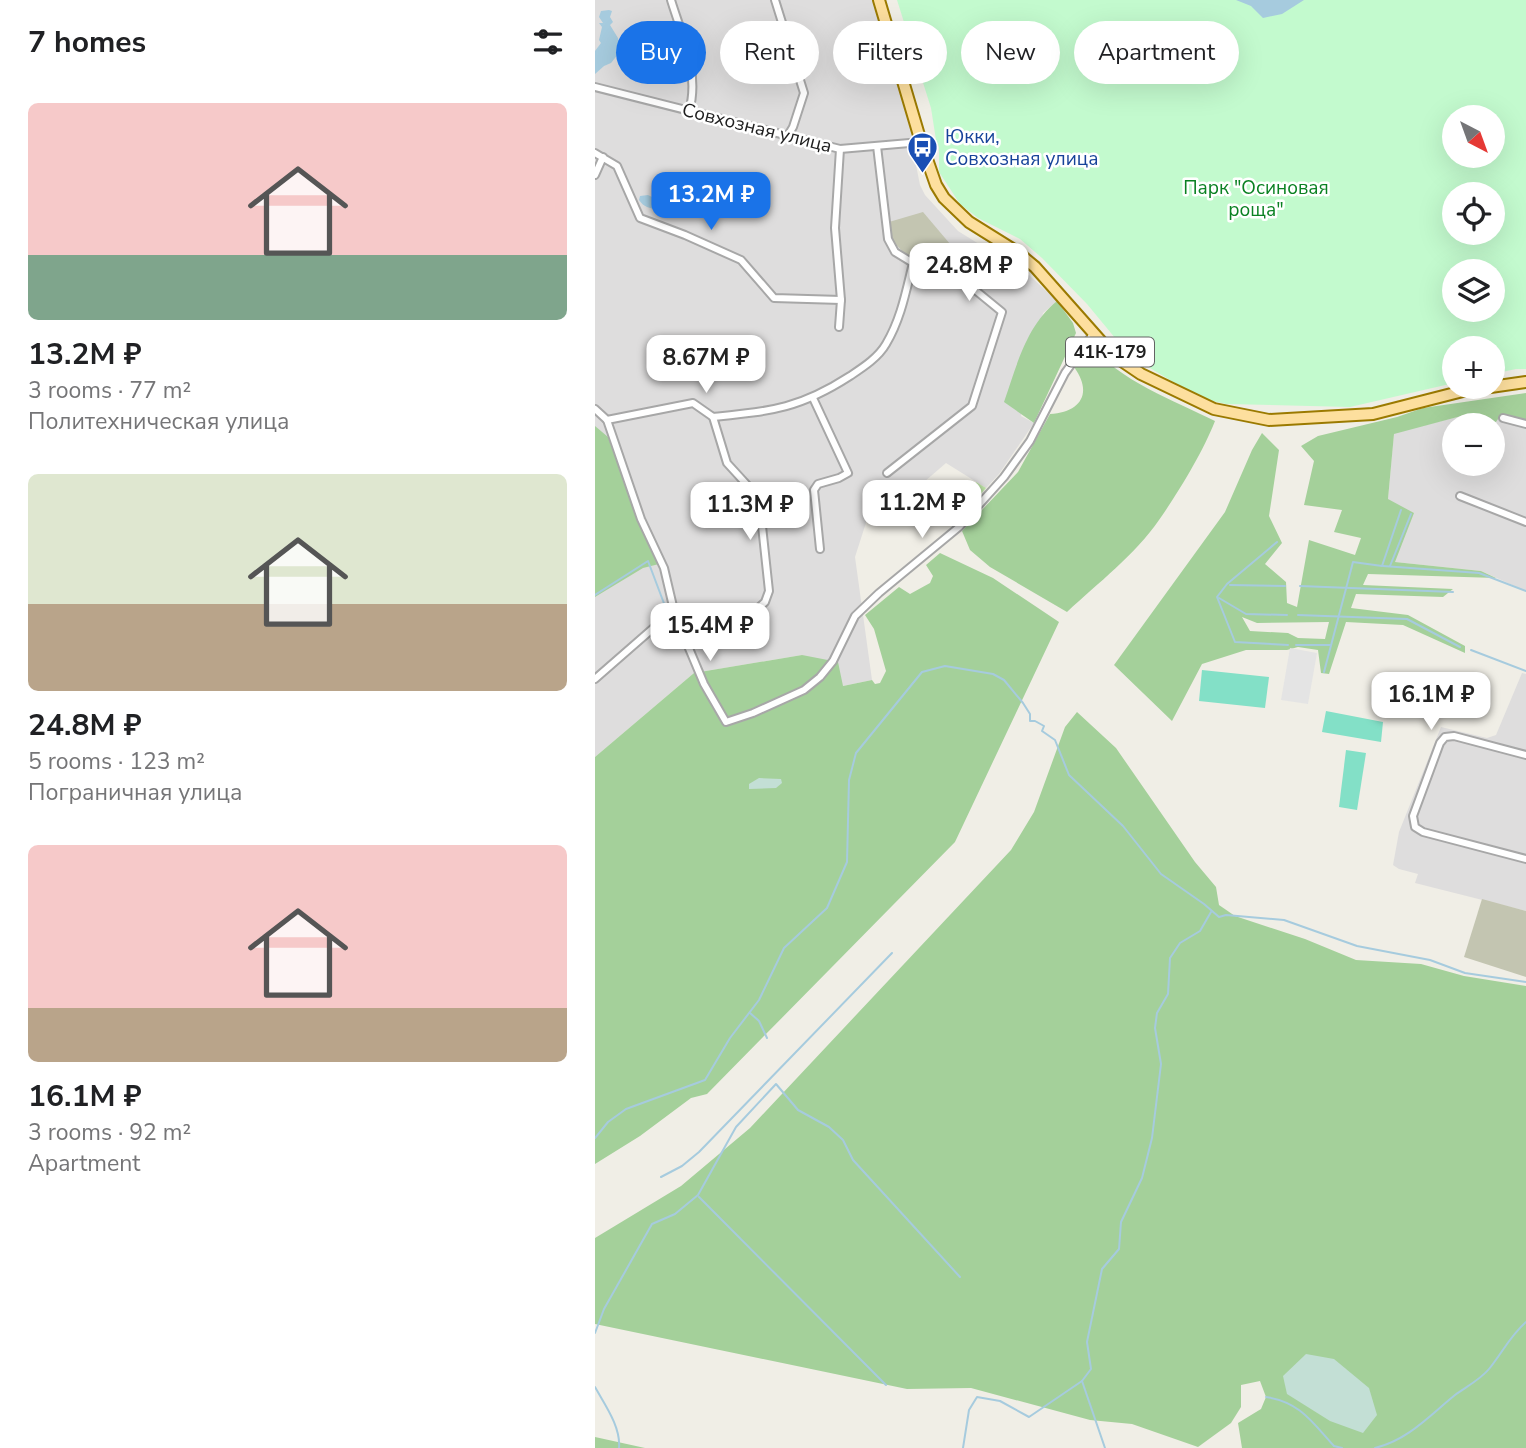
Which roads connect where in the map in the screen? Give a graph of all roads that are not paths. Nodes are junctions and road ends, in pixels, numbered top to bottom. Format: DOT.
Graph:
graph roads {
  1 [pos="671,0"];
  2 [pos="775,0"];
  3 [pos="879,0"];
  4 [pos="595,89"];
  5 [pos="689,111"];
  6 [pos="787,137"];
  7 [pos="921,142"];
  8 [pos="877,146"];
  9 [pos="840,149"];
  10 [pos="595,153"];
  11 [pos="603,157"];
  12 [pos="595,175"];
  13 [pos="913,263"];
  14 [pos="841,300"];
  15 [pos="839,327"];
  16 [pos="1093,334"];
  17 [pos="1526,383"];
  18 [pos="813,398"];
  19 [pos="595,409"];
  20 [pos="713,417"];
  21 [pos="607,419"];
  22 [pos="1505,419"];
  23 [pos="1526,424"];
  24 [pos="887,473"];
  25 [pos="1460,496"];
  26 [pos="1526,522"];
  27 [pos="820,549"];
  28 [pos="675,615"];
  29 [pos="595,680"];
  30 [pos="1526,755"];
  31 [pos="1526,859"];
  1 -- 5 [label="street"];
  2 -- 6 [label="street"];
  3 -- 7 [label="main road, 41К-179"];
  4 -- 5 [label="street, Совхозная улица"];
  5 -- 6 [label="street, Совхозная улица"];
  6 -- 9 [label="street, Совхозная улица"];
  7 -- 8 [label="street, Совхозная улица"];
  7 -- 16 [label="main road, 41К-179"];
  8 -- 9 [label="street, Совхозная улица"];
  8 -- 13 [label="street"];
  9 -- 14 [label="street"];
  10 -- 11 [label="street"];
  11 -- 12 [label="street"];
  11 -- 14 [label="street"];
  13 -- 18 [label="street"];
  13 -- 24 [label="street"];
  14 -- 15 [label="street"];
  16 -- 17 [label="main road, 41К-179"];
  16 -- 28 [label="street"];
  18 -- 20 [label="street"];
  18 -- 27 [label="street"];
  19 -- 21 [label="street"];
  20 -- 21 [label="street"];
  20 -- 28 [label="street"];
  21 -- 28 [label="street"];
  22 -- 23 [label="street"];
  25 -- 26 [label="street"];
  28 -- 29 [label="street"];
  30 -- 31 [label="street"];
}
